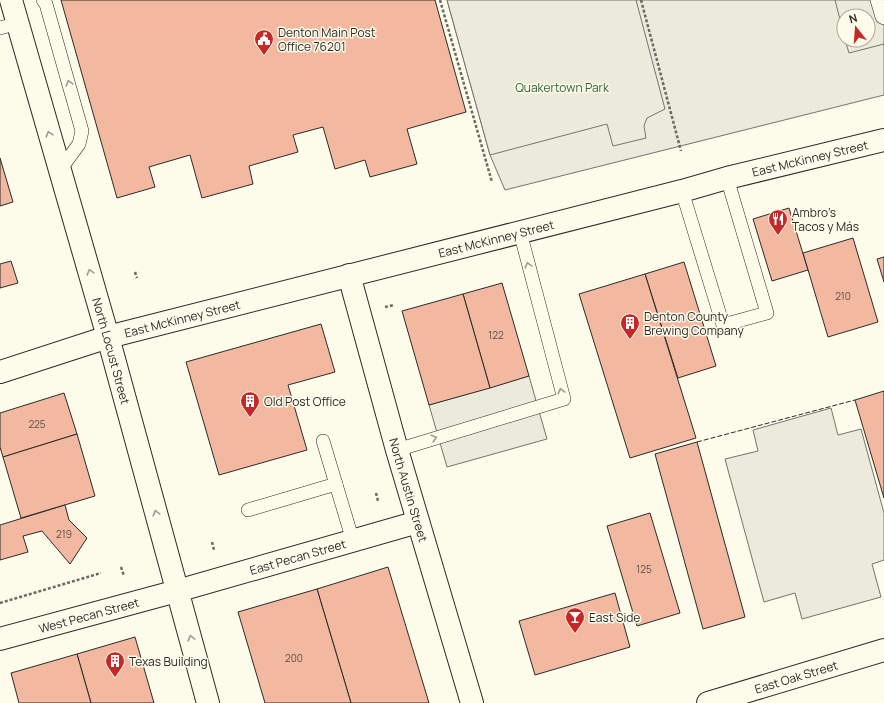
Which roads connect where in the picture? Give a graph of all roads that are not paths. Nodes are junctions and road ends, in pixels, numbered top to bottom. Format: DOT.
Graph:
graph roads {
  1 [pos="11,0"];
  2 [pos="42,0"];
  3 [pos="877,0"];
  4 [pos="884,18"];
  5 [pos="9,25"];
  6 [pos="884,140"];
  7 [pos="60,170"];
  8 [pos="727,178"];
  9 [pos="682,190"];
  10 [pos="520,232"];
  11 [pos="348,275"];
  12 [pos="108,337"];
  13 [pos="0,372"];
  14 [pos="323,441"];
  15 [pos="397,450"];
  16 [pos="336,484"];
  17 [pos="248,510"];
  18 [pos="418,522"];
  19 [pos="353,540"];
  20 [pos="178,591"];
  21 [pos="0,639"];
  22 [pos="884,650"];
  23 [pos="208,703"];
  24 [pos="472,703"];
  25 [pos="708,703"];
  1 -- 5 [label="main road, North Locust Street"];
  7 -- 2 [label="lane, one-way"];
  3 -- 4 [label="lane"];
  7 -- 5 [label="main road, North Locust Street, one-way"];
  6 -- 8 [label="main road, East McKinney Street"];
  12 -- 7 [label="main road, North Locust Street, one-way"];
  8 -- 9 [label="main road, East McKinney Street"];
  8 -- 9 [label="lane"];
  9 -- 10 [label="main road, East McKinney Street"];
  10 -- 11 [label="main road, East McKinney Street"];
  15 -- 10 [label="lane, one-way"];
  11 -- 12 [label="main road, East McKinney Street"];
  11 -- 15 [label="main road, North Austin Street"];
  12 -- 13 [label="main road, East McKinney Street"];
  20 -- 12 [label="main road, North Locust Street, one-way"];
  14 -- 16 [label="lane"];
  15 -- 18 [label="main road, North Austin Street"];
  16 -- 17 [label="lane"];
  16 -- 19 [label="lane"];
  18 -- 19 [label="main road, East Pecan Street"];
  18 -- 24 [label="main road, North Austin Street"];
  19 -- 20 [label="main road, East Pecan Street"];
  20 -- 21 [label="main road, West Pecan Street"];
  23 -- 20 [label="main road, North Locust Street, one-way"];
  22 -- 25 [label="main road, East Oak Street"];
}
